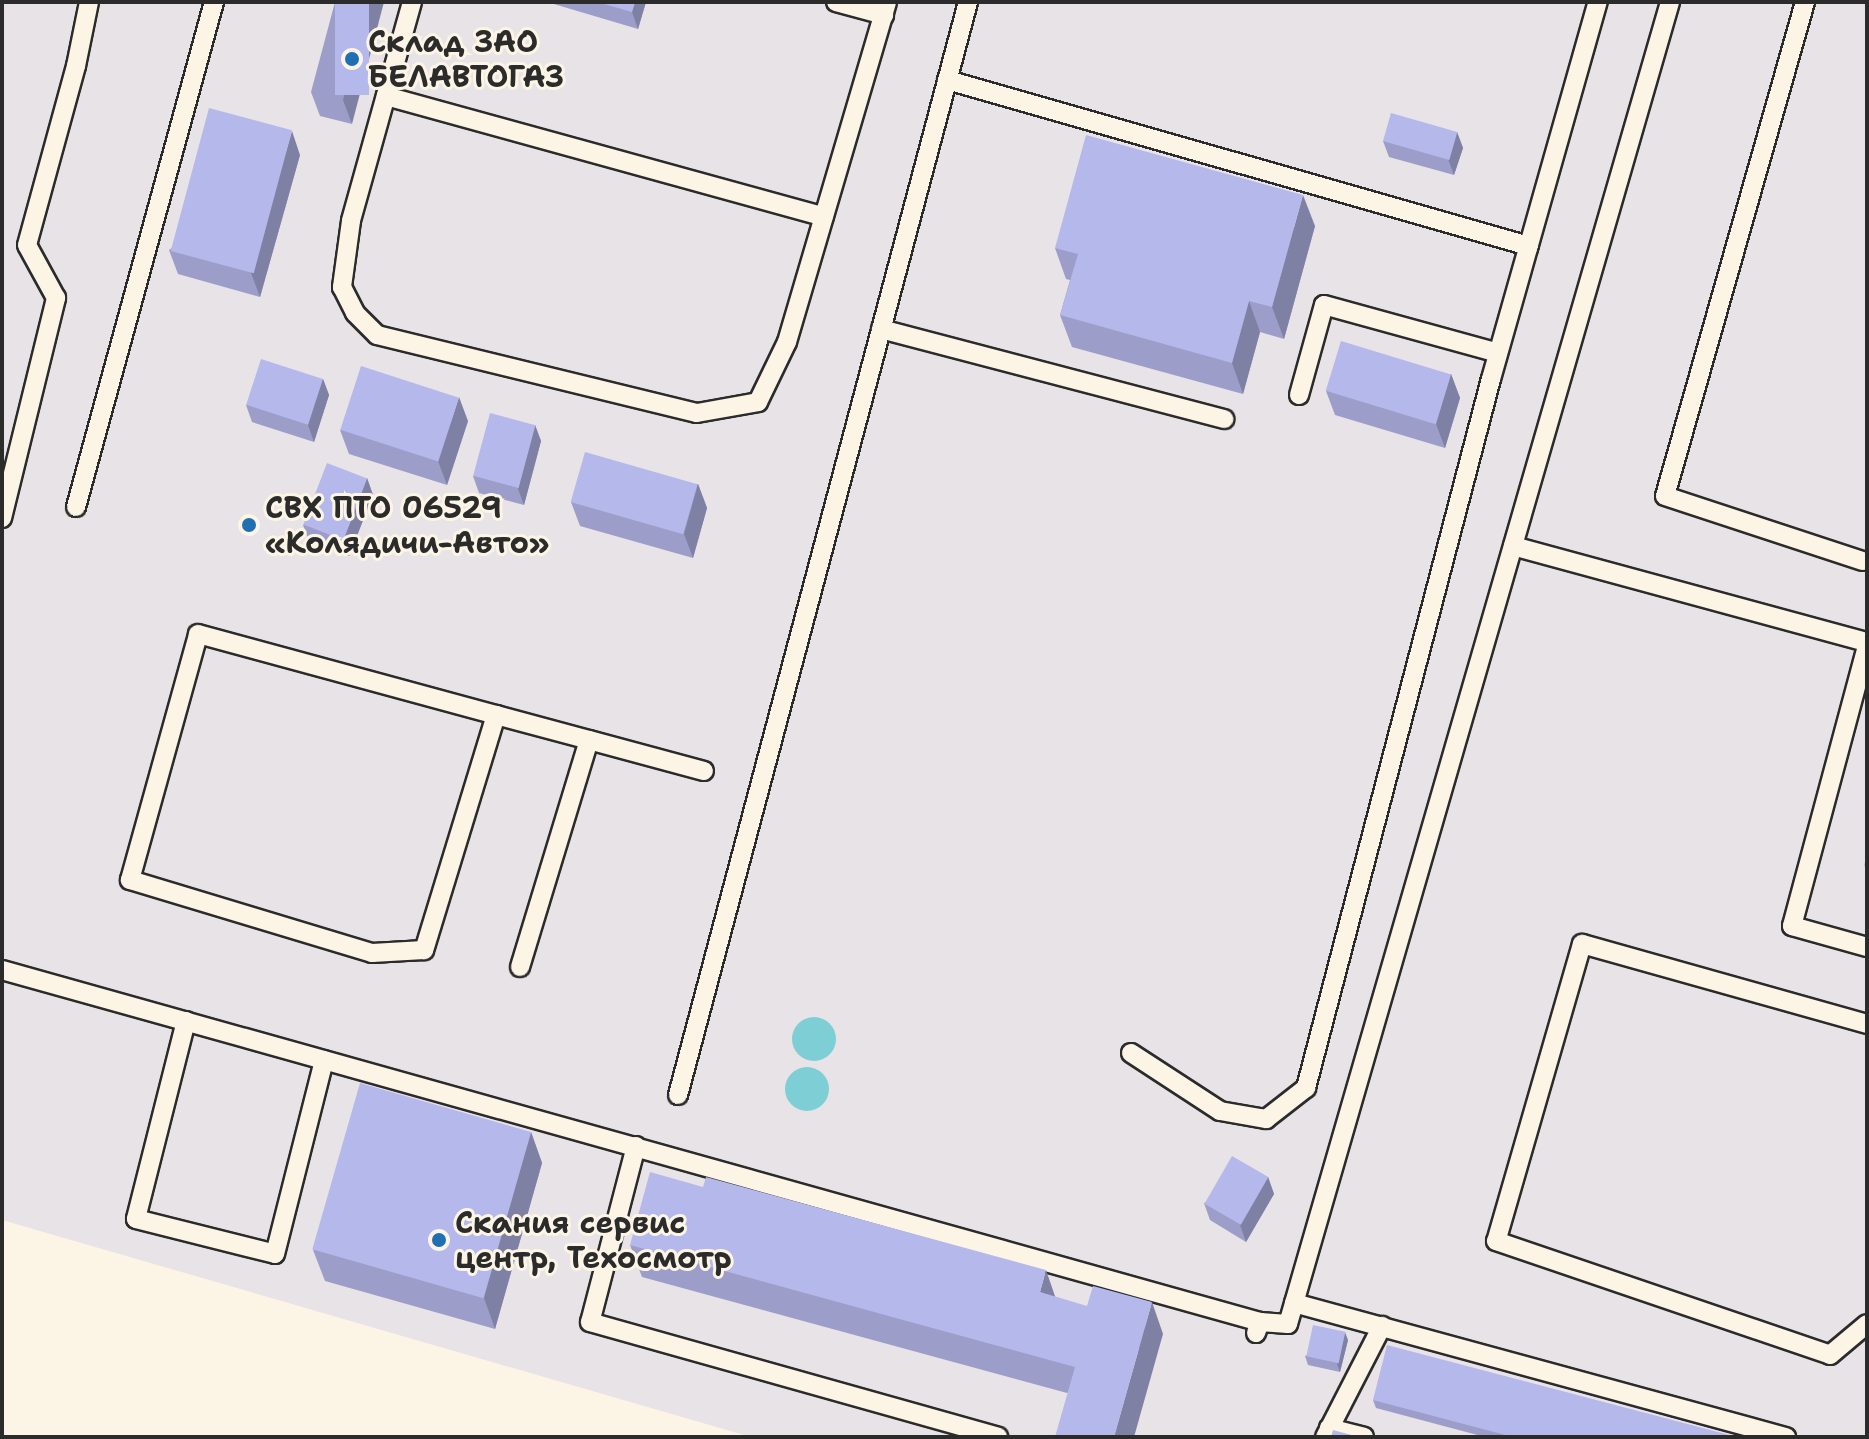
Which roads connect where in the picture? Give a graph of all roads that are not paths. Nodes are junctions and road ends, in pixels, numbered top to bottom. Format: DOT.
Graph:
graph roads {
  1 [pos="89,2"];
  2 [pos="214,2"];
  3 [pos="412,2"];
  4 [pos="836,2"];
  5 [pos="968,2"];
  6 [pos="1598,2"];
  7 [pos="1670,2"];
  8 [pos="1805,2"];
  9 [pos="886,8"];
  10 [pos="947,80"];
  11 [pos="386,96"];
  12 [pos="824,217"];
  13 [pos="1529,246"];
  14 [pos="881,329"];
  15 [pos="1498,353"];
  16 [pos="1299,395"];
  17 [pos="1224,419"];
  18 [pos="76,507"];
  19 [pos="2,518"];
  20 [pos="1513,546"];
  21 [pos="1866,556"];
  22 [pos="1867,644"];
  23 [pos="496,715"];
  24 [pos="589,740"];
  25 [pos="704,771"];
  26 [pos="1867,947"];
  27 [pos="520,967"];
  28 [pos="2,970"];
  29 [pos="186,1021"];
  30 [pos="1867,1024"];
  31 [pos="1131,1053"];
  32 [pos="324,1060"];
  33 [pos="678,1095"];
  34 [pos="636,1146"];
  35 [pos="1294,1303"];
  36 [pos="1867,1324"];
  37 [pos="1382,1326"];
  38 [pos="1327,1432"];
  39 [pos="998,1437"];
  40 [pos="1364,1437"];
  41 [pos="1786,1437"];
  1 -- 19 [label="lane"];
  2 -- 18 [label="lane"];
  3 -- 11 [label="lane"];
  4 -- 9 [label="lane"];
  5 -- 10 [label="lane"];
  6 -- 13 [label="lane"];
  7 -- 20 [label="lane"];
  8 -- 21 [label="lane"];
  9 -- 12 [label="lane"];
  10 -- 13 [label="lane"];
  10 -- 14 [label="lane"];
  11 -- 12 [label="lane"];
  11 -- 12 [label="lane"];
  13 -- 15 [label="lane"];
  14 -- 17 [label="lane"];
  14 -- 33 [label="lane"];
  15 -- 16 [label="lane"];
  15 -- 31 [label="lane"];
  20 -- 22 [label="lane"];
  20 -- 35 [label="lane"];
  22 -- 26 [label="lane"];
  23 -- 23 [label="lane"];
  23 -- 24 [label="lane"];
  24 -- 25 [label="lane"];
  24 -- 27 [label="lane"];
  28 -- 29 [label="lane"];
  29 -- 32 [label="lane"];
  29 -- 32 [label="lane"];
  30 -- 36 [label="lane"];
  32 -- 34 [label="lane"];
  34 -- 35 [label="lane"];
  34 -- 39 [label="lane"];
  35 -- 37 [label="lane"];
  37 -- 38 [label="lane"];
  37 -- 41 [label="lane"];
  38 -- 40 [label="lane"];
}
